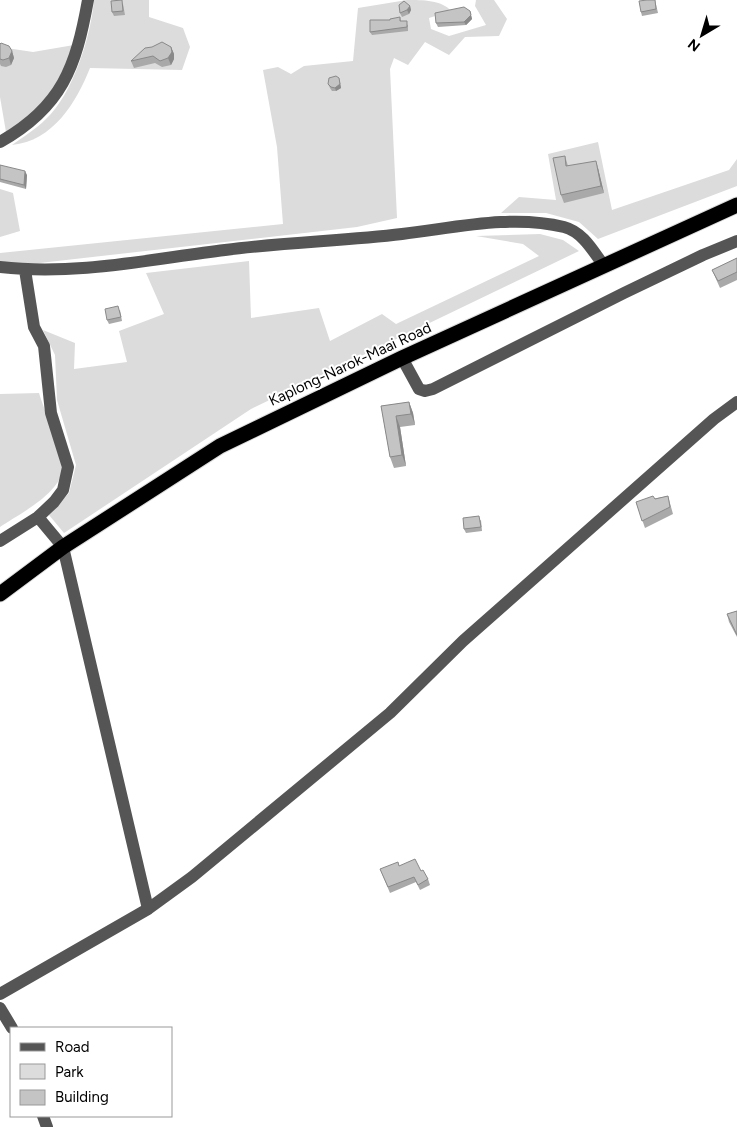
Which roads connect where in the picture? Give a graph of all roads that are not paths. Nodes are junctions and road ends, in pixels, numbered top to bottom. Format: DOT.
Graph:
graph roads {
  1 [pos="88,0"];
  2 [pos="0,142"];
  3 [pos="737,206"];
  4 [pos="737,241"];
  5 [pos="604,266"];
  6 [pos="0,268"];
  7 [pos="24,270"];
  8 [pos="402,358"];
  9 [pos="737,402"];
  10 [pos="38,517"];
  11 [pos="0,541"];
  12 [pos="63,547"];
  13 [pos="0,594"];
  14 [pos="148,909"];
  15 [pos="0,994"];
  16 [pos="0,1008"];
  17 [pos="11,1027"];
  1 -- 2 [label="street"];
  3 -- 5 [label="highway, Kaplong-Narok-Maai Road"];
  4 -- 8 [label="street"];
  5 -- 7 [label="street"];
  5 -- 8 [label="highway, Kaplong-Narok-Maai Road"];
  6 -- 7 [label="street"];
  7 -- 10 [label="street"];
  8 -- 12 [label="highway, Kaplong-Narok-Maai Road"];
  9 -- 14 [label="street"];
  10 -- 11 [label="street"];
  10 -- 12 [label="street"];
  12 -- 13 [label="highway, Kaplong-Narok-Maai Road"];
  12 -- 14 [label="street"];
  14 -- 15 [label="street"];
  16 -- 17 [label="street"];
}
